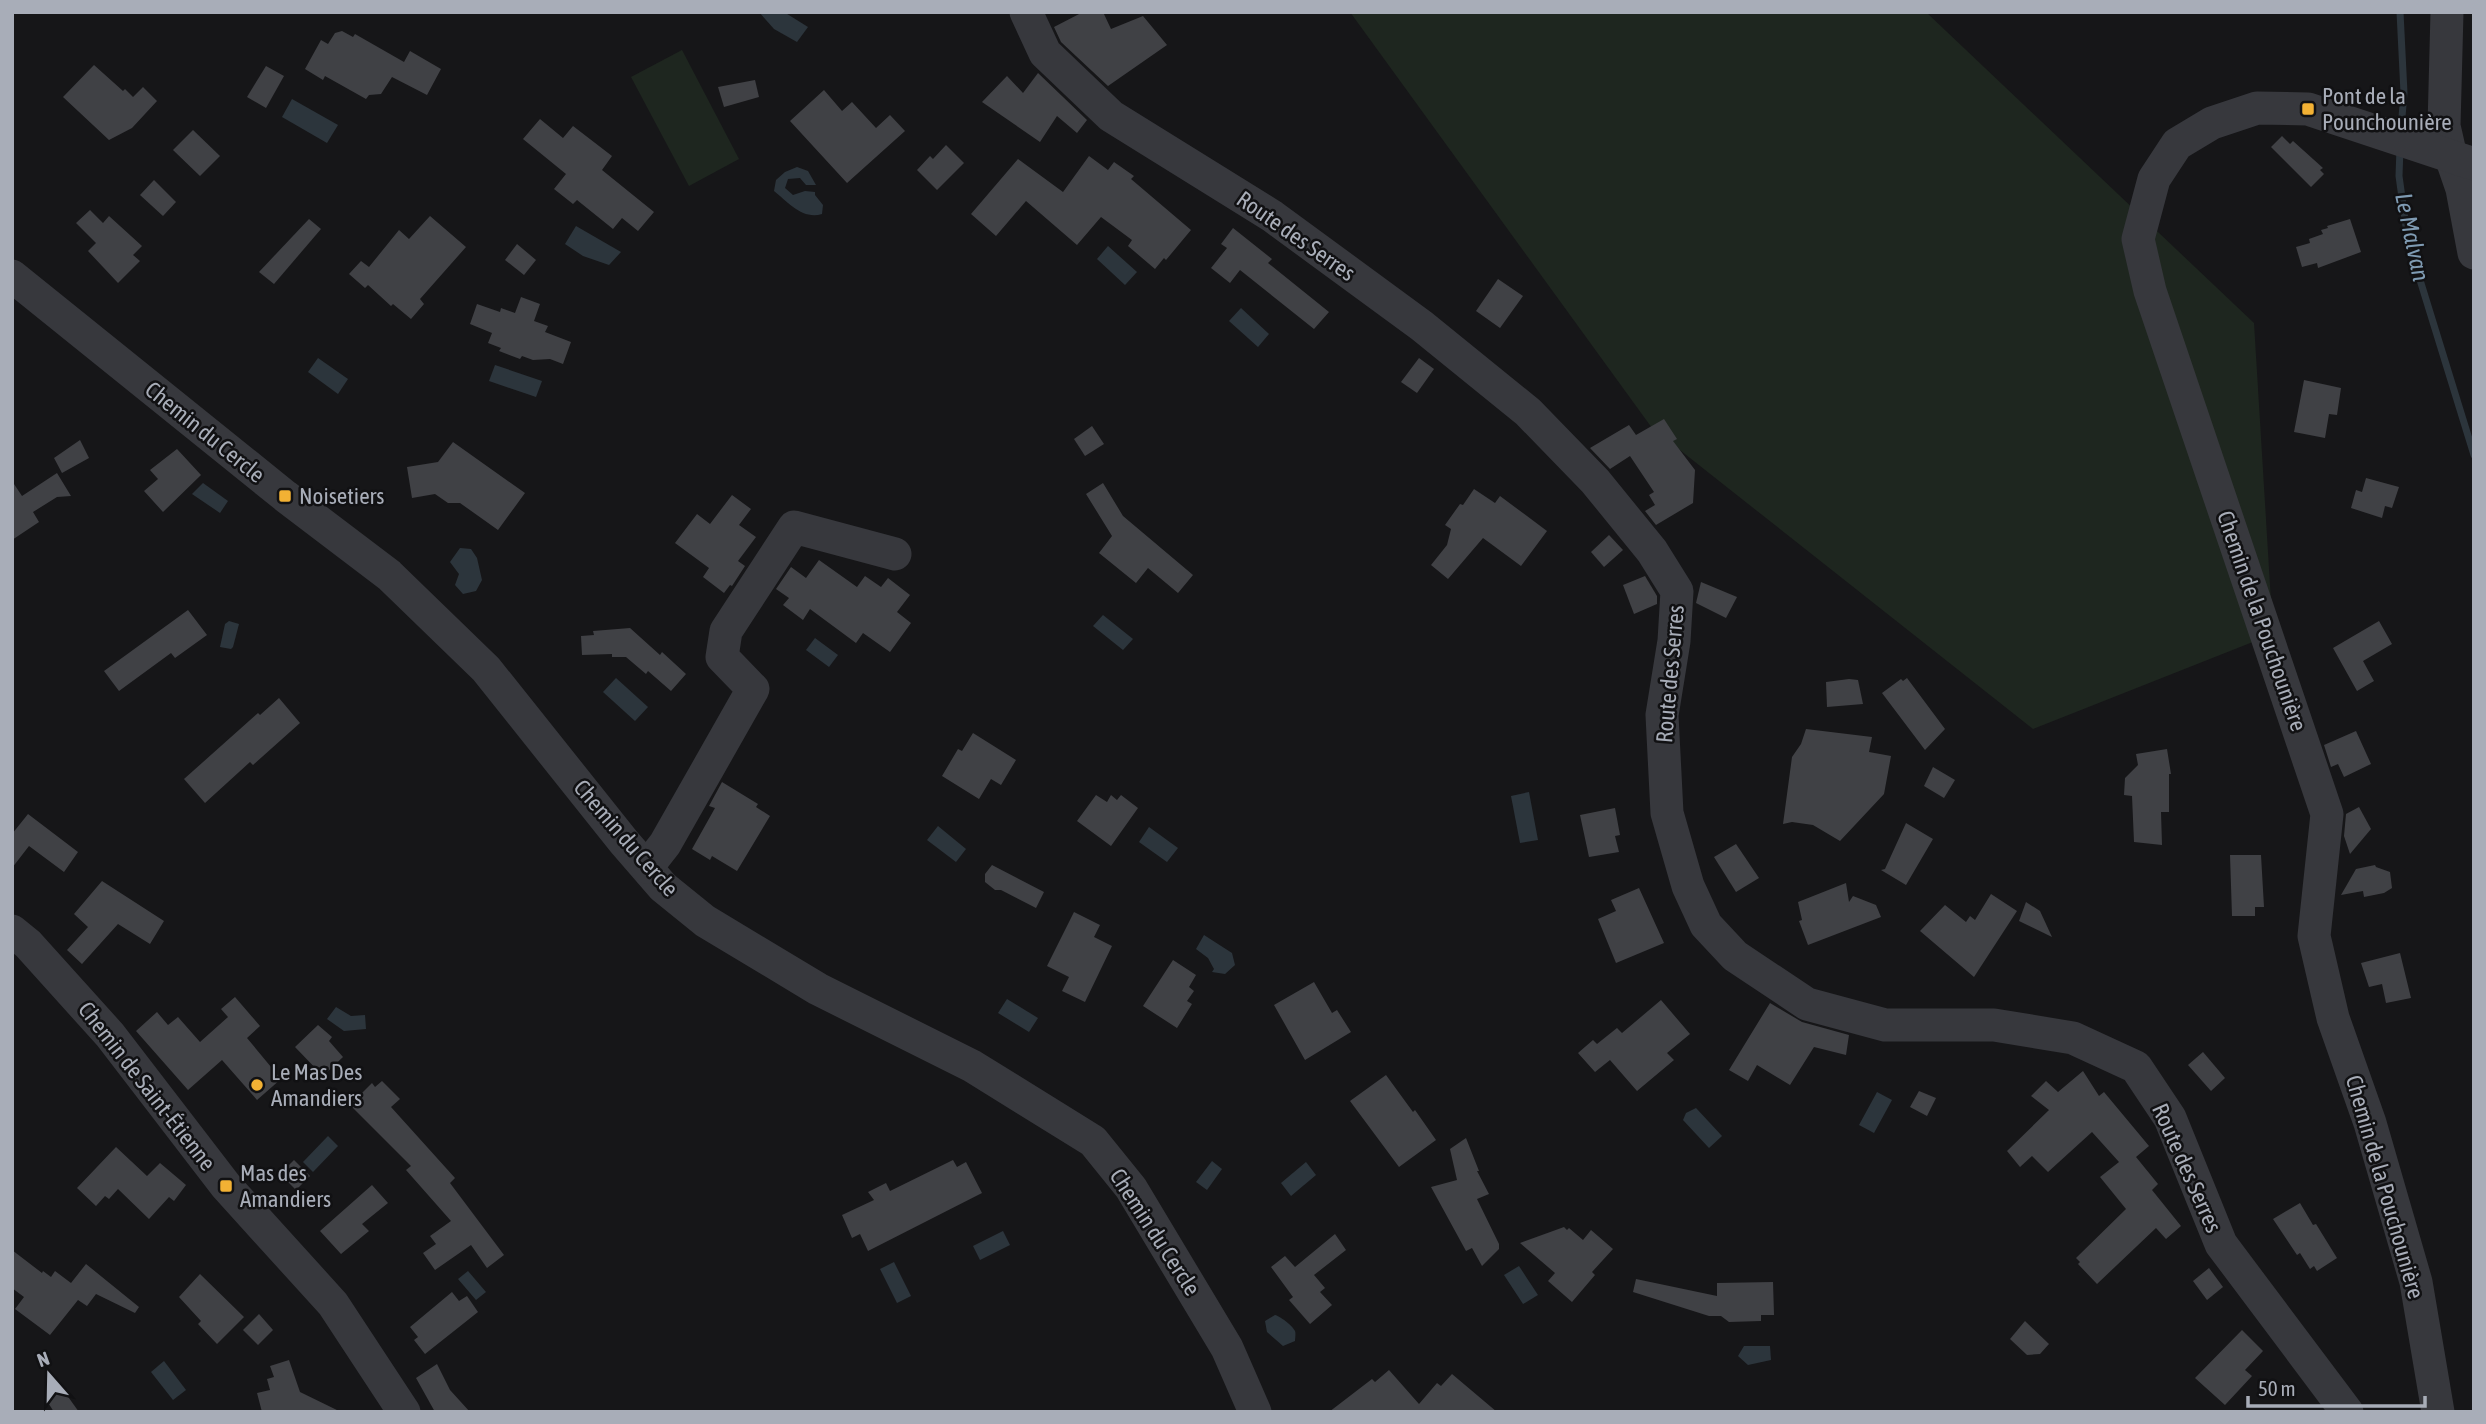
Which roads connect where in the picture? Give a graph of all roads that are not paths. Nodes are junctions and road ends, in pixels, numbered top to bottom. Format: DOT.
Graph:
graph roads {
  1 [pos="1026,12"];
  2 [pos="2447,12"];
  3 [pos="2462,161"];
  4 [pos="2474,253"];
  5 [pos="12,276"];
  6 [pos="895,554"];
  7 [pos="646,867"];
  8 [pos="12,932"];
  9 [pos="404,1412"];
  10 [pos="1255,1412"];
  11 [pos="2347,1412"];
  12 [pos="2438,1412"];
  1 -- 11 [label="street, Route des Serres"];
  2 -- 3 [label="street"];
  3 -- 4 [label="street"];
  3 -- 12 [label="street, Chemin de la Pouchounière"];
  5 -- 7 [label="street, Chemin du Cercle"];
  6 -- 7 [label="street"];
  7 -- 10 [label="street, Chemin du Cercle"];
  8 -- 9 [label="street, Chemin de Saint-Étienne"];
}
